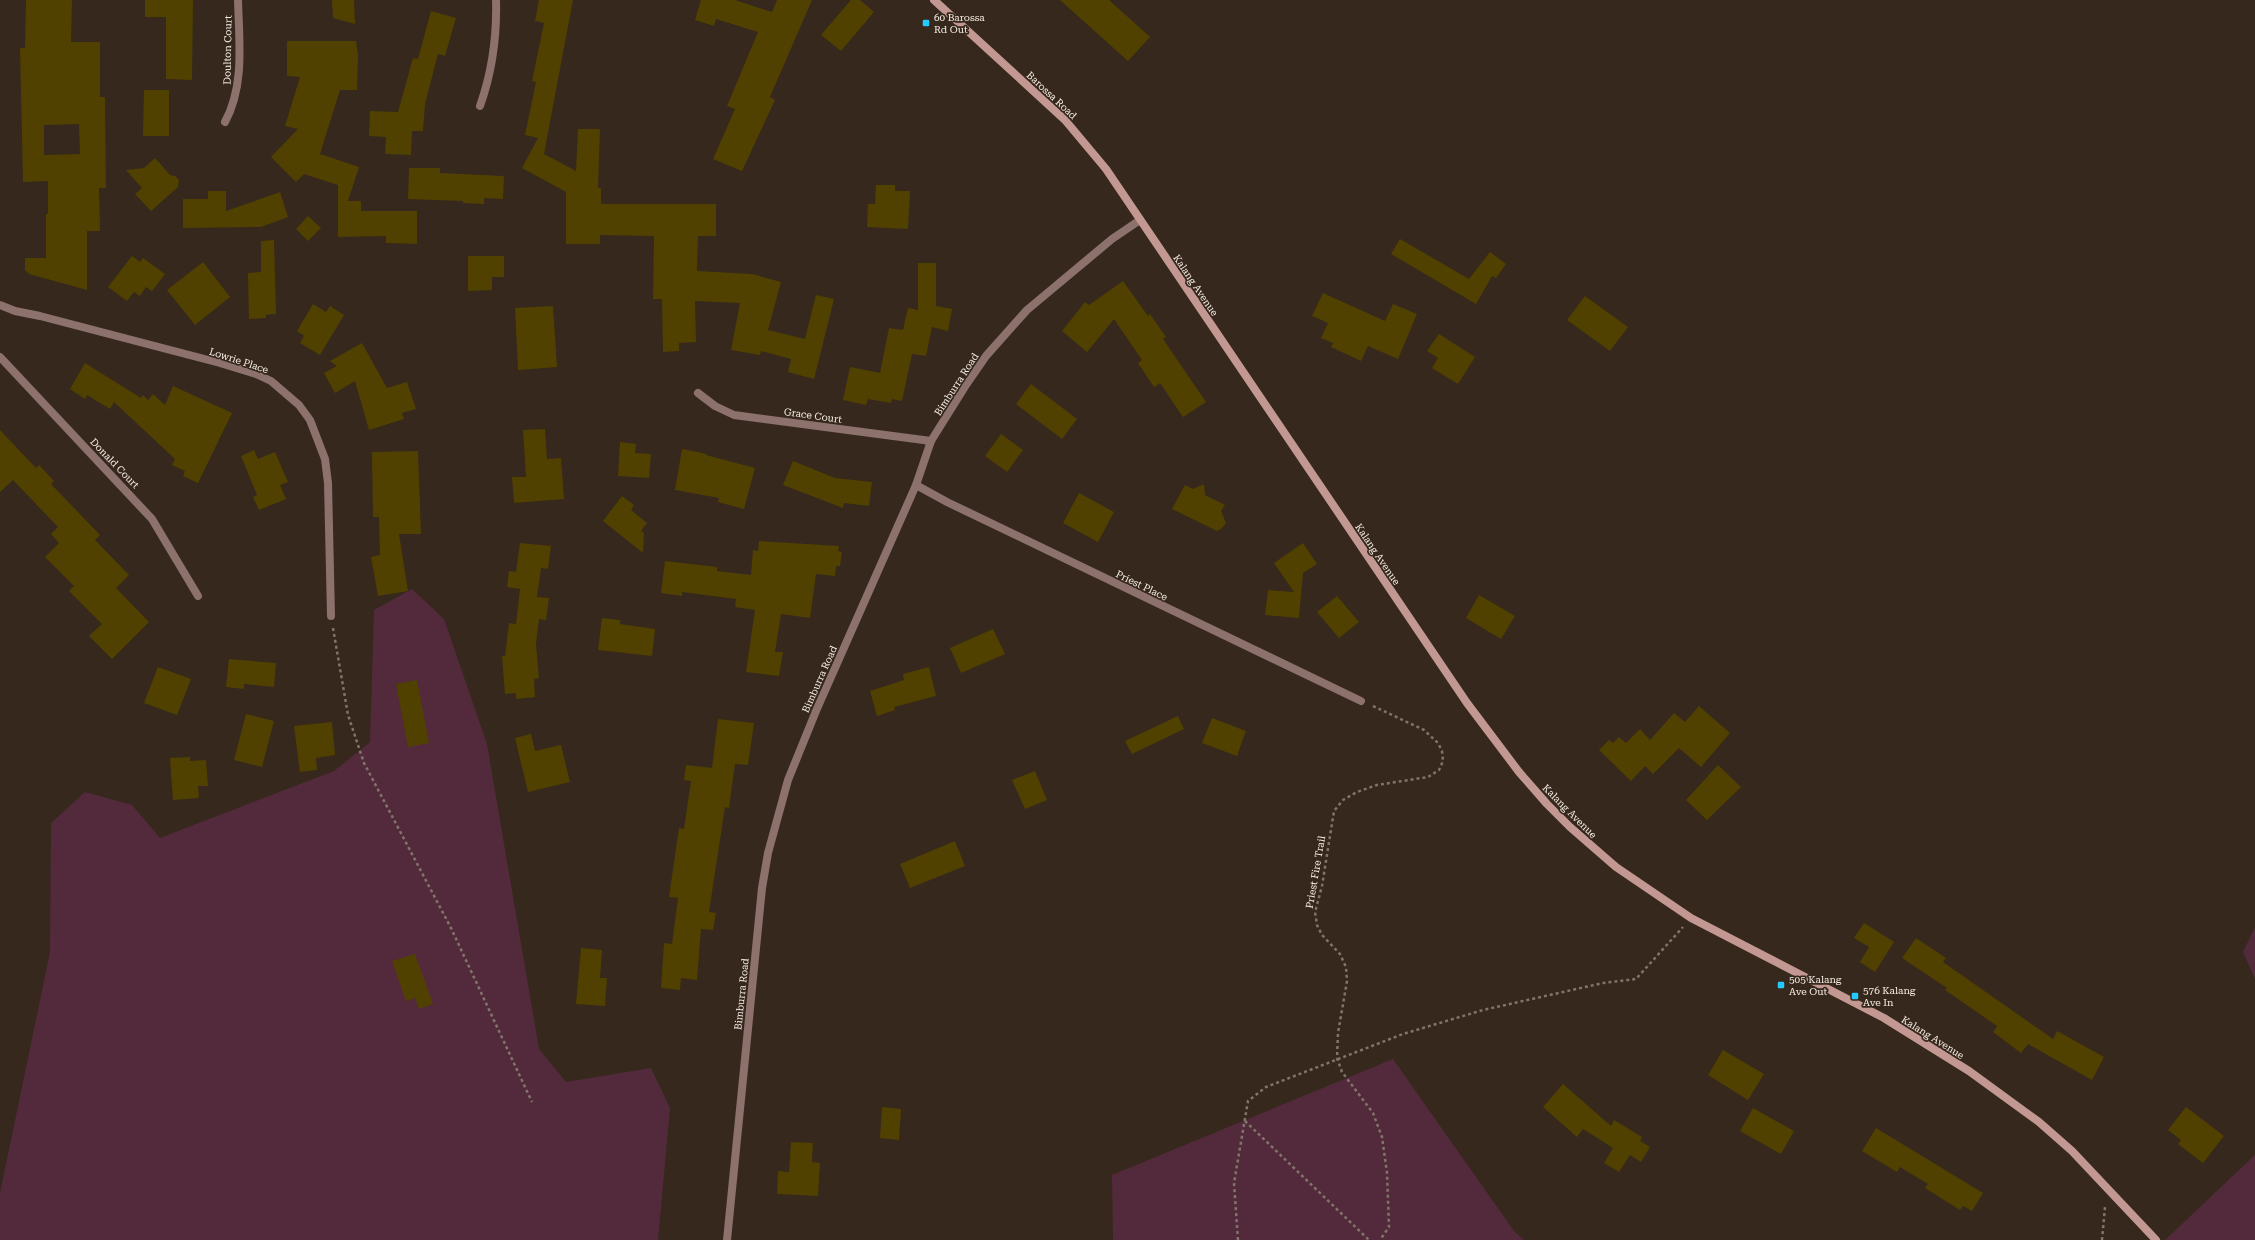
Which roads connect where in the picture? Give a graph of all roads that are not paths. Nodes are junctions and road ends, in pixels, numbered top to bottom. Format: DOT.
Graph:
graph roads {
  1 [pos="238,0"];
  2 [pos="496,0"];
  3 [pos="934,0"];
  4 [pos="480,106"];
  5 [pos="225,122"];
  6 [pos="1140,220"];
  7 [pos="0,305"];
  8 [pos="0,357"];
  9 [pos="698,393"];
  10 [pos="931,441"];
  11 [pos="916,485"];
  12 [pos="198,596"];
  13 [pos="332,616"];
  14 [pos="1361,700"];
  15 [pos="727,1240"];
  16 [pos="2156,1240"];
  1 -- 5 [label="street, Doulton Court"];
  2 -- 4 [label="street"];
  3 -- 6 [label="street, Barossa Road"];
  6 -- 10 [label="street, Bimburra Road"];
  6 -- 16 [label="street, Kalang Avenue"];
  7 -- 13 [label="street, Lowrie Place"];
  8 -- 12 [label="street, Donald Court"];
  9 -- 10 [label="street, Grace Court"];
  10 -- 11 [label="street, Bimburra Road"];
  11 -- 14 [label="street, Priest Place"];
  11 -- 15 [label="street, Bimburra Road"];
}
